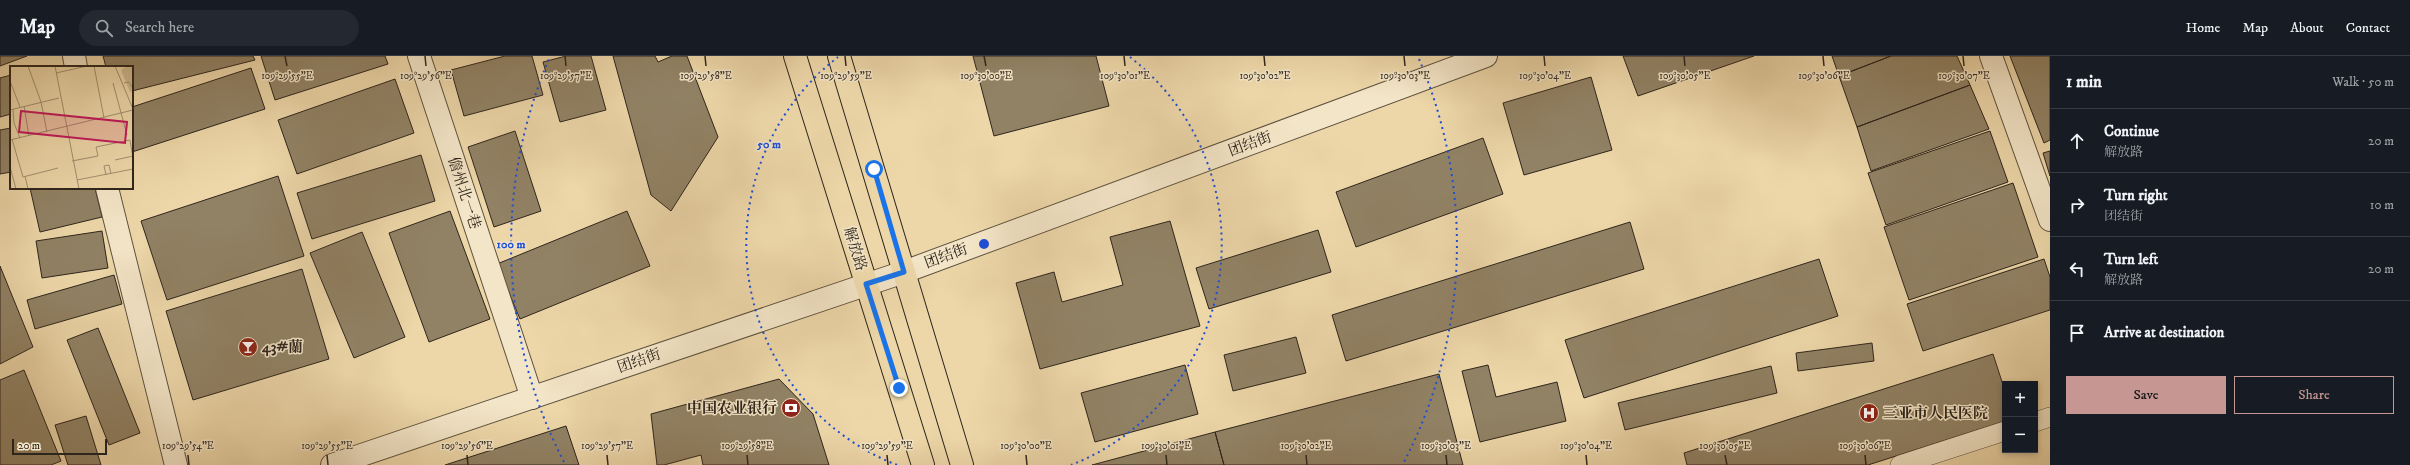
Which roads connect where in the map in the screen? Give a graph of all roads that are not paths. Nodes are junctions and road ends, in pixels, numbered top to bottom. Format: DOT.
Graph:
graph roads {
  1 [pos="74,56"];
  2 [pos="419,56"];
  3 [pos="795,56"];
  4 [pos="839,56"];
  5 [pos="1486,56"];
  6 [pos="1991,56"];
  7 [pos="76,66"];
  8 [pos="107,189"];
  9 [pos="2050,220"];
  10 [pos="904,272"];
  11 [pos="866,284"];
  12 [pos="532,398"];
  13 [pos="2050,417"];
  14 [pos="2038,421"];
  15 [pos="2002,432"];
  16 [pos="176,465"];
  17 [pos="332,465"];
  18 [pos="923,465"];
  19 [pos="962,465"];
  20 [pos="1900,465"];
  1 -- 7 [label="street"];
  2 -- 12 [label="street, 儋州北一巷"];
  3 -- 11 [label="main road, 解放路"];
  4 -- 10 [label="main road"];
  5 -- 10 [label="street, 团结街"];
  6 -- 9 [label="street"];
  8 -- 16 [label="street"];
  10 -- 11 [label="street, 团结街"];
  10 -- 19 [label="main road"];
  11 -- 12 [label="street, 团结街"];
  11 -- 18 [label="main road, 解放路"];
  12 -- 17 [label="street, 团结街"];
  13 -- 14 [label="lane"];
  15 -- 20 [label="lane"];
}
